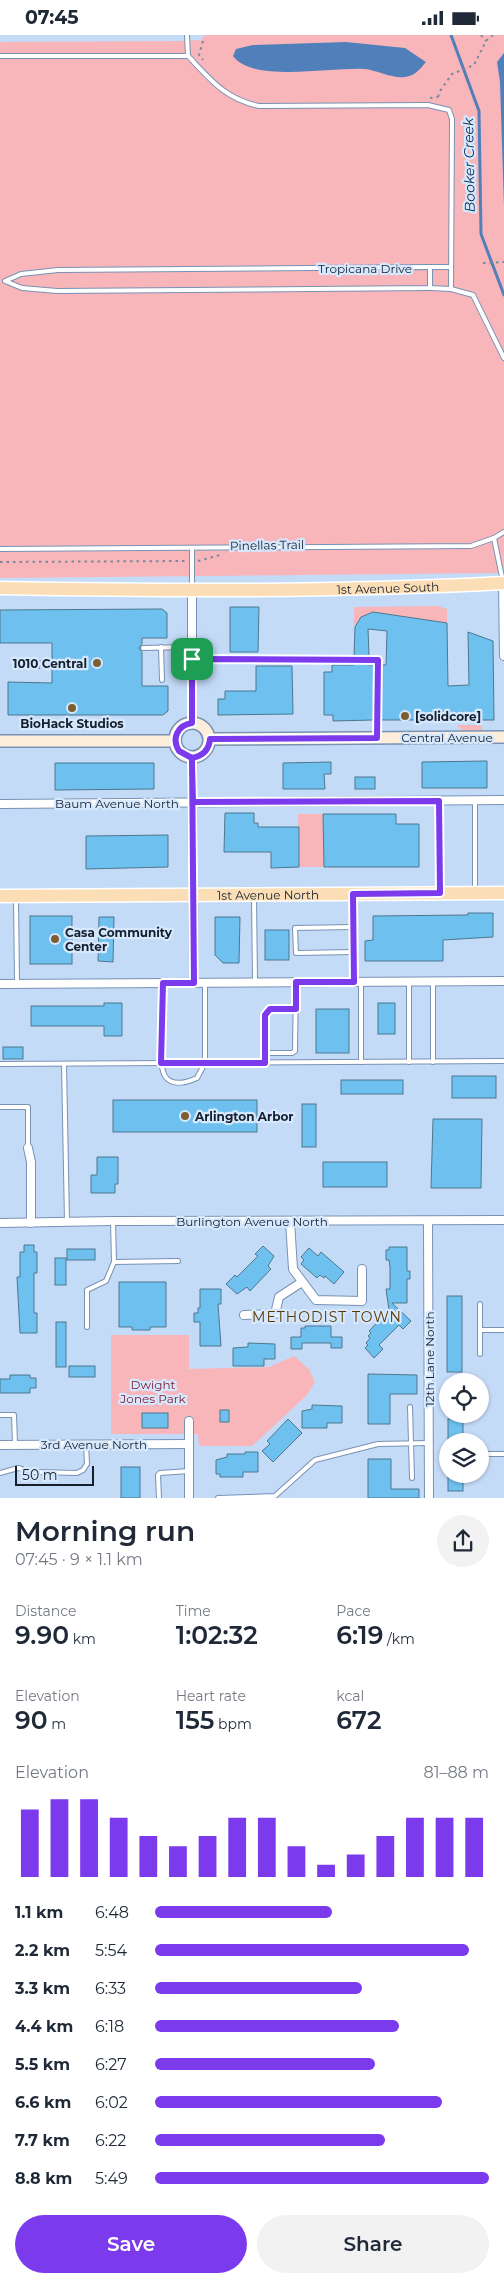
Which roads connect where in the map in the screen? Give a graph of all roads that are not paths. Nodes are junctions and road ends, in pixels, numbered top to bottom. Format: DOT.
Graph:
graph roads {
  1 [pos="187,35"];
  2 [pos="0,56"];
  3 [pos="188,56"];
  4 [pos="430,267"];
  5 [pos="451,267"];
  6 [pos="3,281"];
  7 [pos="430,288"];
  8 [pos="451,289"];
  9 [pos="504,358"];
  10 [pos="504,531"];
  11 [pos="494,538"];
  12 [pos="0,549"];
  13 [pos="192,549"];
  14 [pos="503,583"];
  15 [pos="0,588"];
  16 [pos="192,591"];
  17 [pos="143,647"];
  18 [pos="161,647"];
  19 [pos="192,647"];
  20 [pos="504,656"];
  21 [pos="192,659"];
  22 [pos="162,680"];
  23 [pos="192,723"];
  24 [pos="504,737"];
  25 [pos="377,738"];
  26 [pos="210,739"];
  27 [pos="0,741"];
  28 [pos="175,741"];
  29 [pos="192,758"];
  30 [pos="504,800"];
  31 [pos="439,801"];
  32 [pos="475,801"];
  33 [pos="193,802"];
  34 [pos="0,803"];
  35 [pos="440,893"];
  36 [pos="475,893"];
  37 [pos="504,893"];
  38 [pos="254,894"];
  39 [pos="353,894"];
  40 [pos="193,895"];
  41 [pos="0,896"];
  42 [pos="16,896"];
  43 [pos="353,927"];
  44 [pos="353,952"];
  45 [pos="504,981"];
  46 [pos="205,982"];
  47 [pos="255,982"];
  48 [pos="296,982"];
  49 [pos="357,982"];
  50 [pos="409,982"];
  51 [pos="433,982"];
  52 [pos="163,983"];
  53 [pos="194,983"];
  54 [pos="0,984"];
  55 [pos="17,984"];
  56 [pos="296,1009"];
  57 [pos="265,1053"];
  58 [pos="504,1061"];
  59 [pos="361,1062"];
  60 [pos="409,1062"];
  61 [pos="432,1062"];
  62 [pos="161,1063"];
  63 [pos="204,1063"];
  64 [pos="265,1063"];
  65 [pos="0,1064"];
  66 [pos="64,1064"];
  67 [pos="0,1107"];
  68 [pos="28,1148"];
  69 [pos="113,1221"];
  70 [pos="290,1221"];
  71 [pos="428,1221"];
  72 [pos="504,1221"];
  73 [pos="67,1222"];
  74 [pos="0,1223"];
  75 [pos="31,1223"];
  76 [pos="114,1261"];
  77 [pos="178,1261"];
  78 [pos="362,1269"];
  79 [pos="302,1282"];
  80 [pos="480,1304"];
  81 [pos="244,1315"];
  82 [pos="87,1327"];
  83 [pos="480,1330"];
  84 [pos="504,1330"];
  85 [pos="480,1354"];
  86 [pos="410,1407"];
  87 [pos="0,1415"];
  88 [pos="189,1421"];
  89 [pos="411,1443"];
  90 [pos="429,1443"];
  91 [pos="86,1444"];
  92 [pos="189,1444"];
  93 [pos="0,1445"];
  94 [pos="15,1445"];
  95 [pos="489,1454"];
  96 [pos="504,1454"];
  97 [pos="189,1471"];
  98 [pos="0,1473"];
  99 [pos="412,1478"];
  100 [pos="159,1498"];
  101 [pos="189,1498"];
  102 [pos="218,1498"];
  103 [pos="429,1498"];
  1 -- 3 [label="lane"];
  2 -- 3 [label="lane"];
  3 -- 5 [label="lane"];
  4 -- 5 [label="lane"];
  4 -- 6 [label="lane, Tropicana Drive"];
  4 -- 7 [label="lane, Tropicana Drive"];
  5 -- 8 [label="lane"];
  6 -- 7 [label="lane, Tropicana Drive"];
  7 -- 8 [label="lane"];
  8 -- 9 [label="lane"];
  10 -- 11 [label="lane"];
  11 -- 13 [label="lane"];
  11 -- 14 [label="lane"];
  12 -- 13 [label="lane"];
  13 -- 16 [label="lane"];
  14 -- 16 [label="main road, 1st Avenue South"];
  14 -- 20 [label="street"];
  15 -- 16 [label="main road, 1st Avenue South"];
  16 -- 19 [label="street"];
  17 -- 18 [label="lane"];
  18 -- 19 [label="lane"];
  18 -- 22 [label="lane"];
  19 -- 21 [label="street"];
  21 -- 23 [label="street"];
  21 -- 25 [label="lane"];
  23 -- 26 [label="street"];
  23 -- 28 [label="street"];
  24 -- 25 [label="street, Central Avenue"];
  25 -- 26 [label="street, Central Avenue"];
  26 -- 29 [label="street"];
  27 -- 28 [label="street"];
  28 -- 29 [label="street"];
  29 -- 33 [label="street"];
  30 -- 32 [label="street, Baum Avenue North"];
  31 -- 32 [label="street, Baum Avenue North"];
  31 -- 33 [label="street, Baum Avenue North"];
  31 -- 35 [label="lane"];
  32 -- 36 [label="lane"];
  33 -- 34 [label="street, Baum Avenue North"];
  33 -- 40 [label="street"];
  35 -- 36 [label="main road, 1st Avenue North"];
  35 -- 39 [label="main road, 1st Avenue North"];
  36 -- 37 [label="main road, 1st Avenue North"];
  38 -- 39 [label="main road, 1st Avenue North"];
  38 -- 40 [label="main road, 1st Avenue North"];
  38 -- 47 [label="lane"];
  39 -- 43 [label="lane"];
  40 -- 42 [label="main road, 1st Avenue North"];
  40 -- 53 [label="street"];
  41 -- 42 [label="main road, 1st Avenue North"];
  42 -- 55 [label="lane"];
  43 -- 44 [label="lane"];
  43 -- 44 [label="lane"];
  44 -- 49 [label="lane"];
  45 -- 51 [label="street"];
  46 -- 47 [label="street"];
  46 -- 53 [label="street"];
  46 -- 63 [label="lane"];
  47 -- 48 [label="street"];
  48 -- 49 [label="street"];
  48 -- 56 [label="lane"];
  49 -- 50 [label="street"];
  49 -- 59 [label="lane"];
  50 -- 51 [label="street"];
  50 -- 60 [label="lane"];
  51 -- 61 [label="lane"];
  52 -- 53 [label="street"];
  52 -- 55 [label="street"];
  52 -- 62 [label="lane"];
  54 -- 55 [label="street"];
  56 -- 57 [label="lane"];
  56 -- 57 [label="lane"];
  57 -- 64 [label="lane"];
  58 -- 61 [label="lane"];
  59 -- 60 [label="lane"];
  59 -- 64 [label="lane"];
  60 -- 61 [label="lane"];
  62 -- 63 [label="lane"];
  62 -- 63 [label="lane"];
  62 -- 66 [label="lane"];
  63 -- 64 [label="lane"];
  65 -- 66 [label="lane"];
  66 -- 73 [label="lane"];
  67 -- 68 [label="lane"];
  68 -- 75 [label="street"];
  69 -- 70 [label="street, Burlington Avenue North"];
  69 -- 73 [label="street, Burlington Avenue North"];
  69 -- 76 [label="lane"];
  70 -- 71 [label="street, Burlington Avenue North"];
  70 -- 79 [label="street"];
  71 -- 72 [label="street, Burlington Avenue North"];
  71 -- 90 [label="street, 12th Lane North"];
  73 -- 75 [label="street, Burlington Avenue North"];
  74 -- 75 [label="street, Burlington Avenue North"];
  76 -- 77 [label="lane"];
  76 -- 82 [label="lane"];
  78 -- 79 [label="street"];
  79 -- 81 [label="street"];
  80 -- 83 [label="lane"];
  83 -- 84 [label="lane"];
  83 -- 85 [label="lane"];
  86 -- 89 [label="lane"];
  87 -- 94 [label="lane"];
  88 -- 92 [label="street"];
  89 -- 90 [label="lane"];
  89 -- 99 [label="lane"];
  89 -- 102 [label="lane"];
  90 -- 103 [label="street, 12th Lane North"];
  91 -- 92 [label="street, 3rd Avenue North"];
  91 -- 94 [label="street, 3rd Avenue North"];
  91 -- 98 [label="lane"];
  92 -- 97 [label="street"];
  93 -- 94 [label="street, 3rd Avenue North"];
  95 -- 96 [label="lane"];
  97 -- 100 [label="lane"];
  97 -- 101 [label="street"];
}
